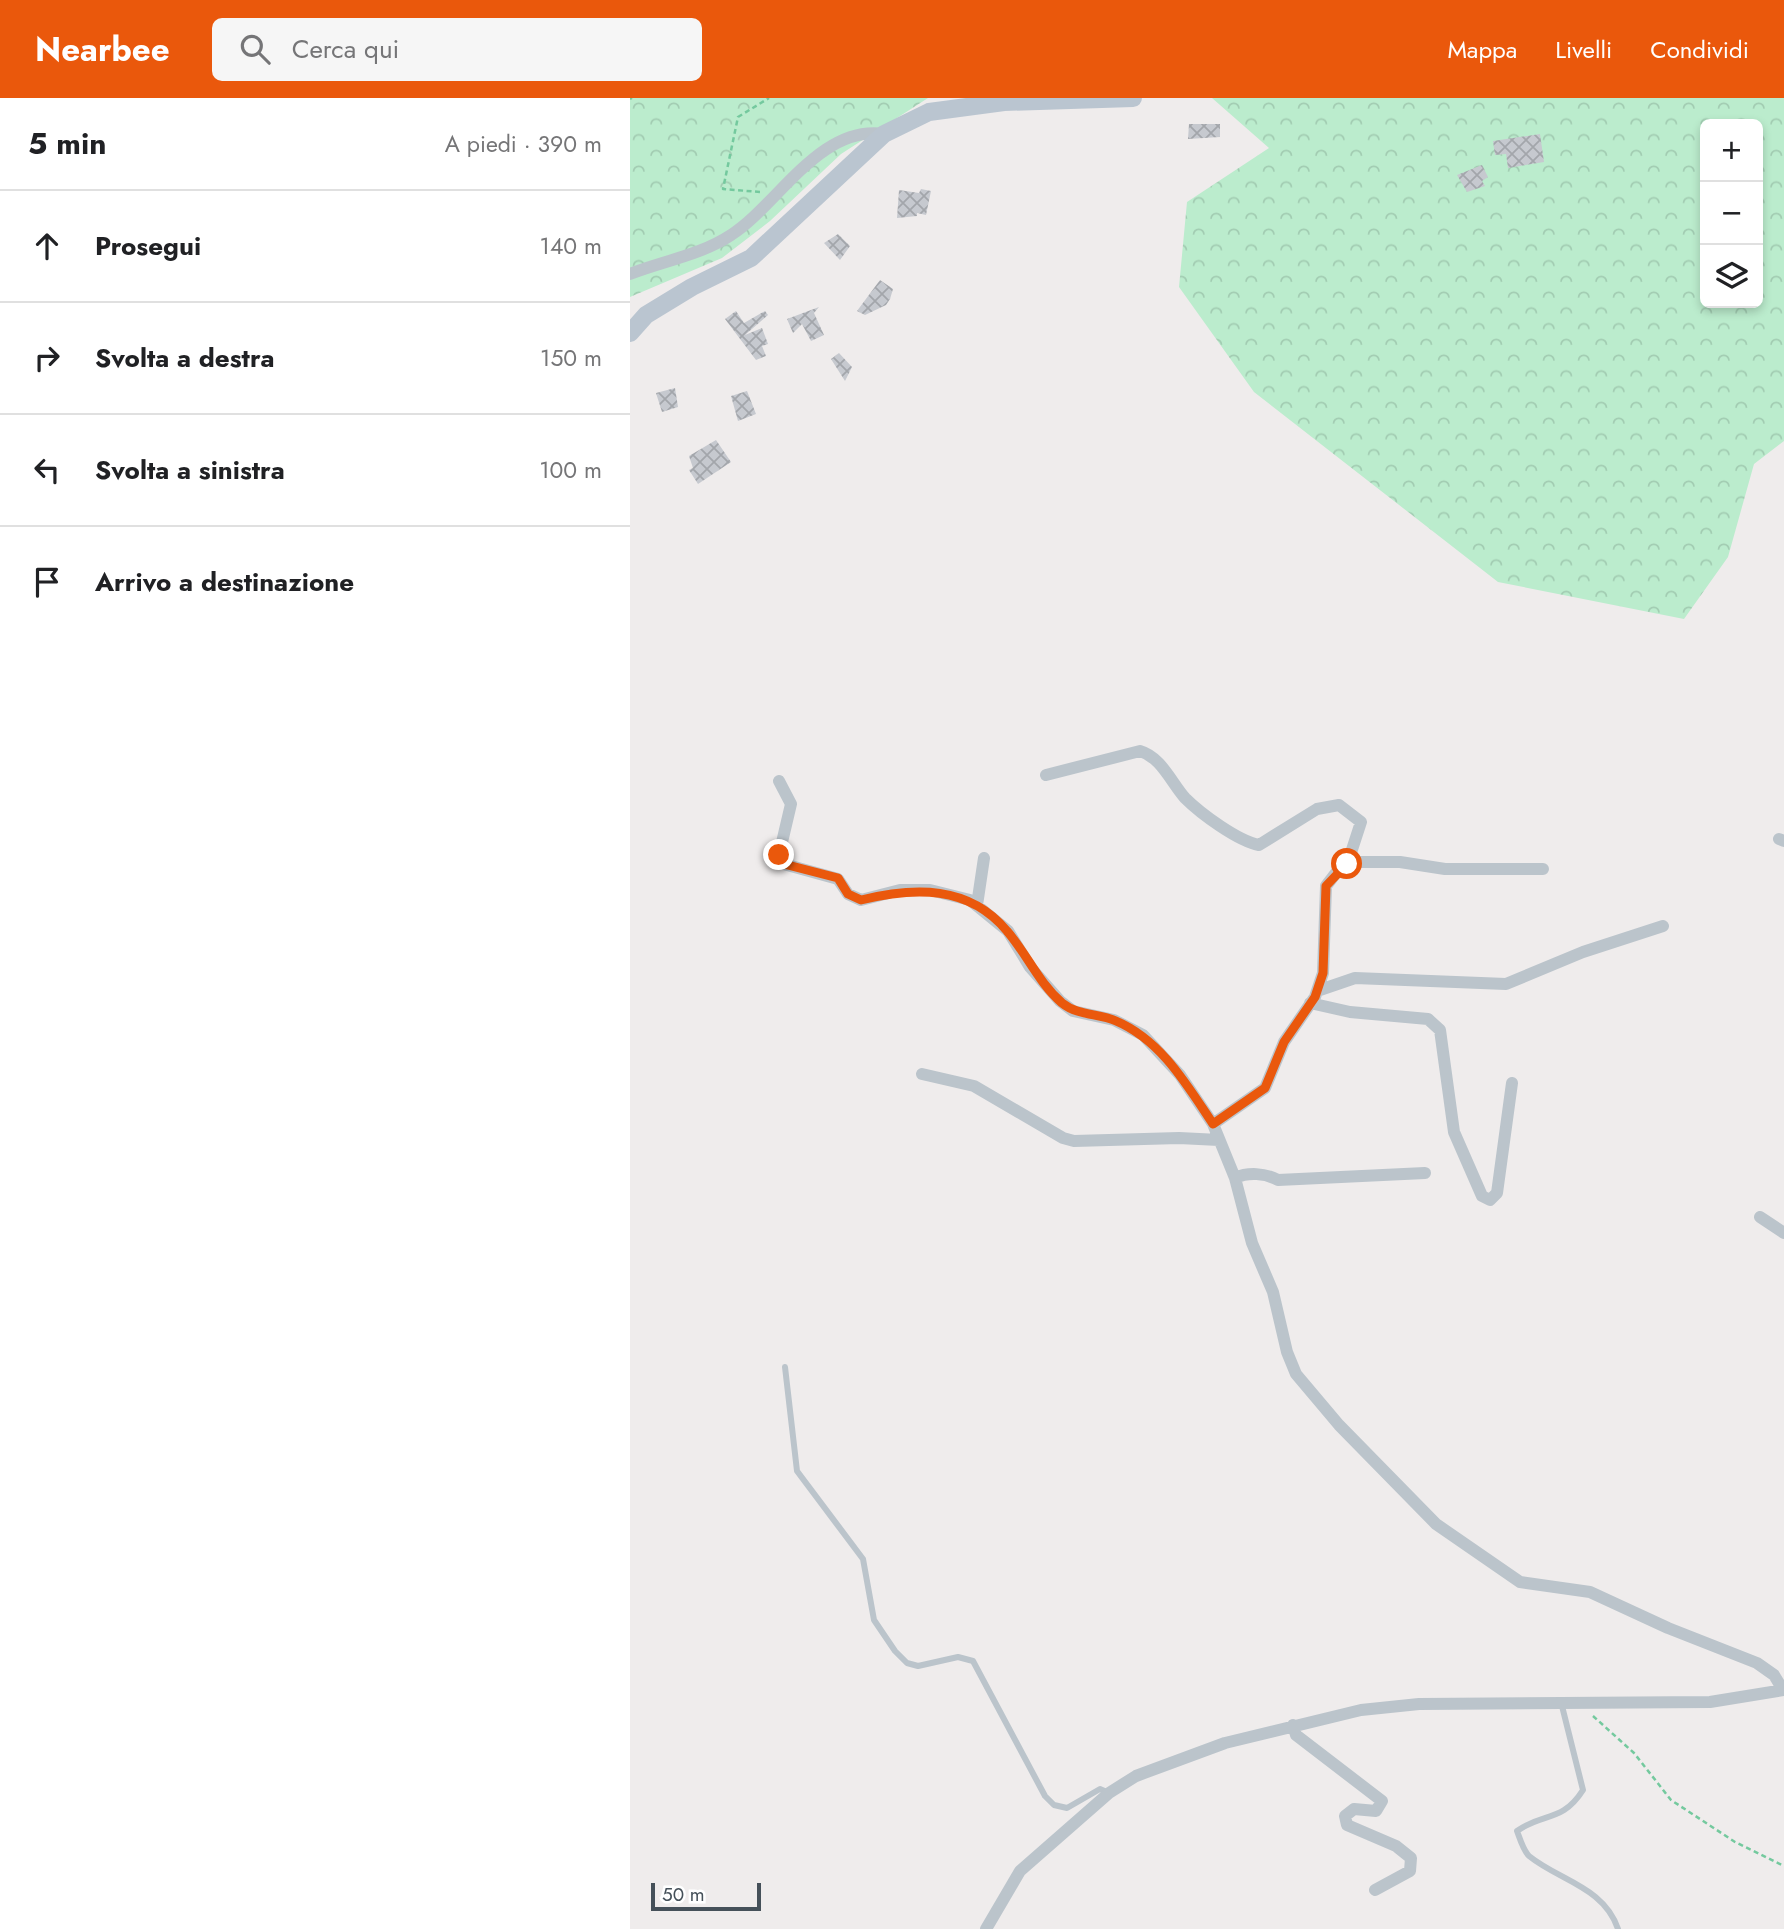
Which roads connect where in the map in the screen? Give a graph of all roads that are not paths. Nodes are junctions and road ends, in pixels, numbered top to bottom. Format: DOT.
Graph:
graph roads {
  1 [pos="1133,98"];
  2 [pos="884,134"];
  3 [pos="630,274"];
  4 [pos="630,333"];
  5 [pos="1046,775"];
  6 [pos="779,782"];
  7 [pos="984,858"];
  8 [pos="1347,864"];
  9 [pos="1543,869"];
  10 [pos="977,905"];
  11 [pos="1663,926"];
  12 [pos="1314,997"];
  13 [pos="922,1074"];
  14 [pos="1512,1083"];
  15 [pos="1213,1124"];
  16 [pos="1219,1140"];
  17 [pos="1425,1173"];
  18 [pos="1235,1178"];
  19 [pos="1760,1217"];
  20 [pos="1784,1233"];
  21 [pos="785,1367"];
  22 [pos="1784,1690"];
  23 [pos="1561,1702"];
  24 [pos="1293,1725"];
  25 [pos="1109,1793"];
  26 [pos="1375,1890"];
  27 [pos="986,1929"];
  28 [pos="1618,1929"];
  1 -- 2 [label="street"];
  2 -- 3 [label="street"];
  2 -- 4 [label="street"];
  5 -- 8 [label="street"];
  6 -- 10 [label="street"];
  7 -- 10 [label="street"];
  8 -- 9 [label="street"];
  8 -- 12 [label="street"];
  10 -- 15 [label="street"];
  11 -- 12 [label="street"];
  12 -- 14 [label="street"];
  12 -- 15 [label="street"];
  13 -- 16 [label="street"];
  15 -- 16 [label="street"];
  16 -- 18 [label="street"];
  17 -- 18 [label="street"];
  18 -- 22 [label="street"];
  19 -- 20 [label="street"];
  21 -- 25 [label="lane"];
  22 -- 23 [label="street"];
  23 -- 24 [label="street"];
  23 -- 28 [label="lane"];
  24 -- 25 [label="street"];
  24 -- 26 [label="street"];
  25 -- 27 [label="street"];
}
